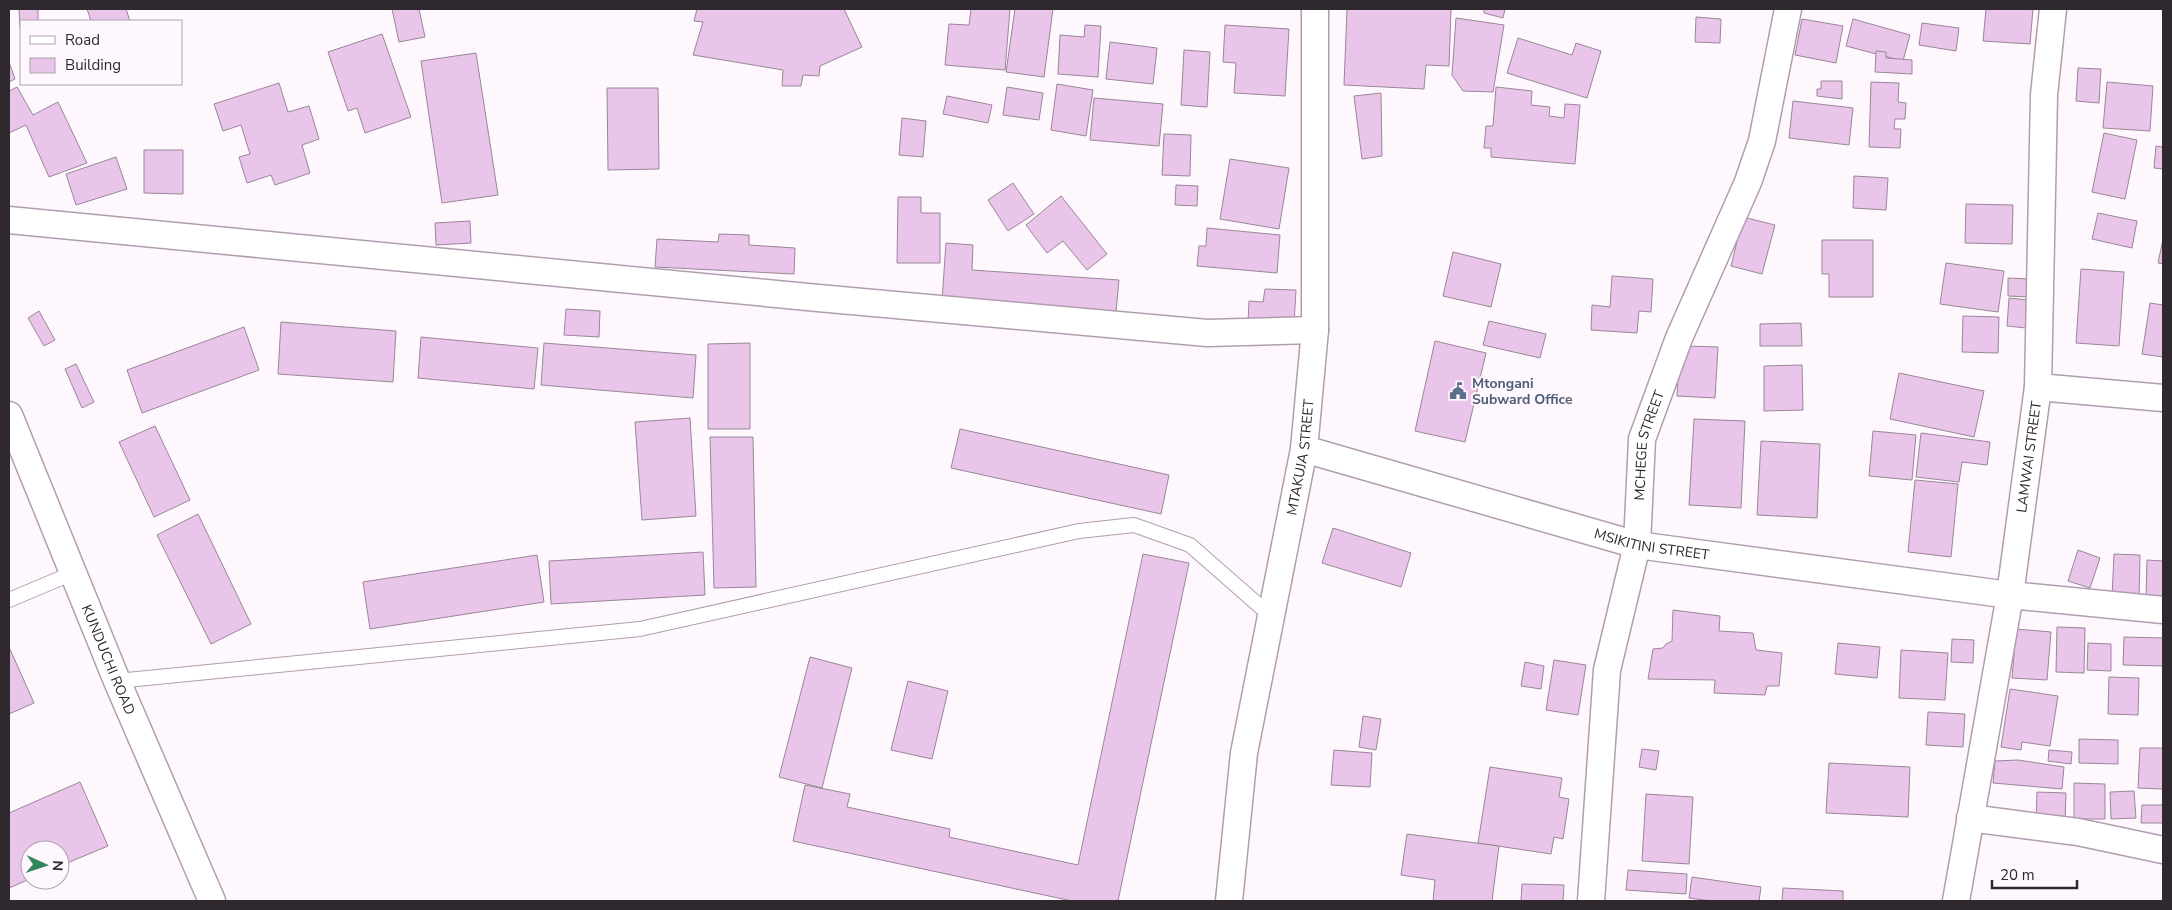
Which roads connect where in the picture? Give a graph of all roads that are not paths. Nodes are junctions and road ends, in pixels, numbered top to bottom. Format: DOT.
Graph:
graph roads {
  1 [pos="1315,9"];
  2 [pos="1788,9"];
  3 [pos="2053,9"];
  4 [pos="9,220"];
  5 [pos="1315,330"];
  6 [pos="2038,387"];
  7 [pos="2163,398"];
  8 [pos="9,415"];
  9 [pos="1304,449"];
  10 [pos="1637,545"];
  11 [pos="73,573"];
  12 [pos="2010,595"];
  13 [pos="9,600"];
  14 [pos="2163,610"];
  15 [pos="1271,616"];
  16 [pos="117,681"];
  17 [pos="1970,818"];
  18 [pos="2163,850"];
  19 [pos="212,901"];
  20 [pos="1229,901"];
  21 [pos="1591,901"];
  22 [pos="1956,901"];
  1 -- 5 [label="street, MTAKUJA STREET"];
  2 -- 10 [label="street, MCHEGE STREET"];
  3 -- 6 [label="street, LAMWAI STREET"];
  4 -- 5 [label="street"];
  5 -- 9 [label="street, MTAKUJA STREET"];
  6 -- 7 [label="street"];
  6 -- 12 [label="street, LAMWAI STREET"];
  8 -- 11 [label="street, KUNDUCHI ROAD"];
  9 -- 10 [label="street, MSIKITINI STREET"];
  9 -- 15 [label="street, MTAKUJA STREET"];
  10 -- 12 [label="street, MSIKITINI STREET"];
  10 -- 21 [label="street, MCHEGE STREET"];
  11 -- 13 [label="lane"];
  11 -- 16 [label="street, KUNDUCHI ROAD"];
  12 -- 14 [label="street, MSIKITINI STREET"];
  12 -- 17 [label="street, LAMWAI STREET"];
  15 -- 16 [label="lane"];
  15 -- 20 [label="street, MTAKUJA STREET"];
  16 -- 19 [label="street, KUNDUCHI ROAD"];
  17 -- 18 [label="street"];
  17 -- 22 [label="street, LAMWAI STREET"];
}
